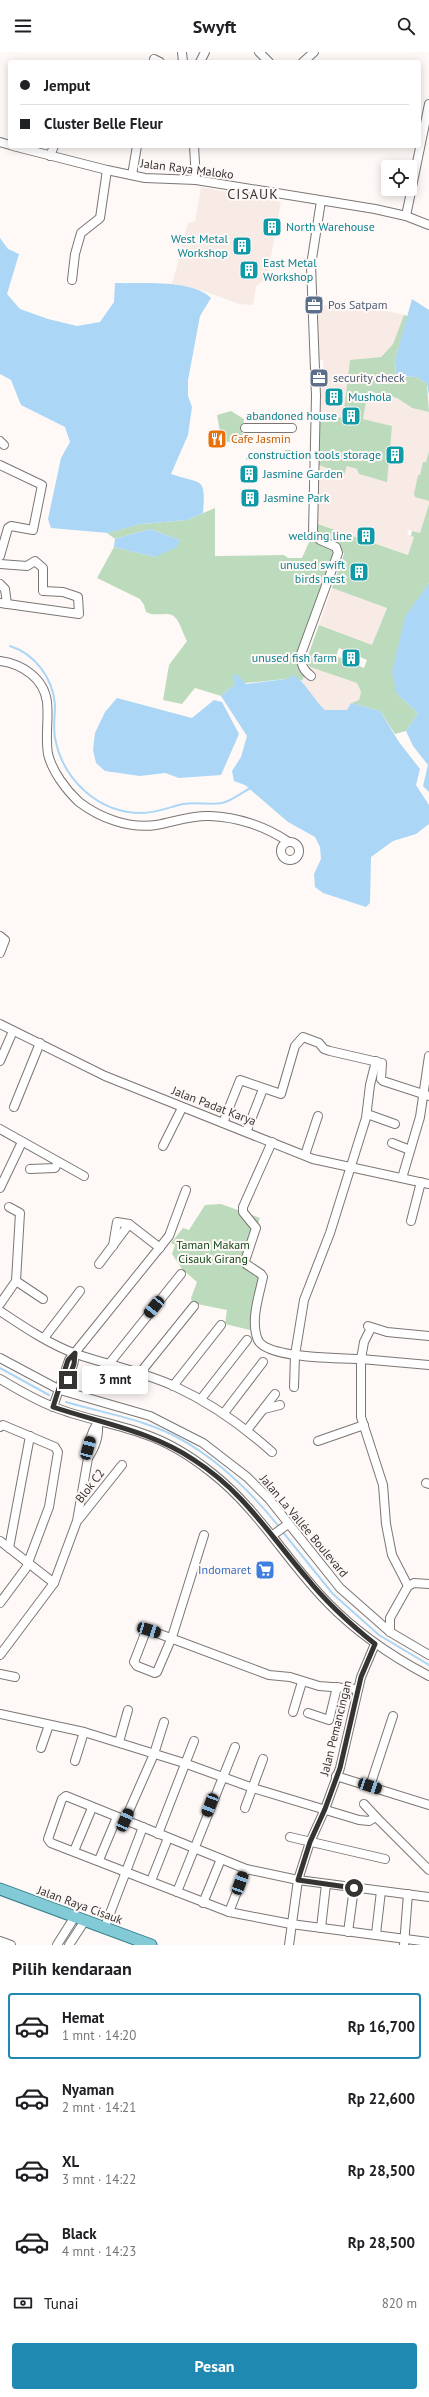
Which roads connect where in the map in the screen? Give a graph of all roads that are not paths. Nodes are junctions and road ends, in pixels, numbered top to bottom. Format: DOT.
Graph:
graph roads {
  1 [pos="259,52"];
  2 [pos="314,52"];
  3 [pos="267,60"];
  4 [pos="305,60"];
  5 [pos="429,104"];
  6 [pos="421,143"];
  7 [pos="19,148"];
  8 [pos="53,148"];
  9 [pos="137,148"];
  10 [pos="194,148"];
  11 [pos="420,148"];
  12 [pos="50,156"];
  13 [pos="107,170"];
  14 [pos="132,175"];
  15 [pos="196,180"];
  16 [pos="321,201"];
  17 [pos="406,216"];
  18 [pos="429,225"];
  19 [pos="72,280"];
  20 [pos="245,428"];
  21 [pos="292,428"];
  22 [pos="0,465"];
  23 [pos="0,556"];
  24 [pos="0,564"];
  25 [pos="0,584"];
  26 [pos="4,604"];
  27 [pos="0,661"];
  28 [pos="311,676"];
  29 [pos="287,841"];
  30 [pos="0,936"];
  31 [pos="0,953"];
  32 [pos="0,1024"];
  33 [pos="13,1031"];
  34 [pos="40,1043"];
  35 [pos="429,1056"];
  36 [pos="0,1061"];
  37 [pos="376,1062"];
  38 [pos="263,1088"];
  39 [pos="426,1095"];
  40 [pos="14,1107"];
  41 [pos="182,1108"];
  42 [pos="367,1114"];
  43 [pos="318,1116"];
  44 [pos="223,1123"];
  45 [pos="395,1124"];
  46 [pos="0,1129"];
  47 [pos="247,1130"];
  48 [pos="22,1142"];
  49 [pos="272,1142"];
  50 [pos="392,1143"];
  51 [pos="164,1146"];
  52 [pos="410,1150"];
  53 [pos="305,1155"];
  54 [pos="58,1162"];
  55 [pos="349,1168"];
  56 [pos="30,1169"];
  57 [pos="84,1176"];
  58 [pos="402,1178"];
  59 [pos="425,1183"];
  60 [pos="0,1188"];
  61 [pos="186,1190"];
  62 [pos="9,1207"];
  63 [pos="411,1221"];
  64 [pos="160,1248"];
  65 [pos="99,1264"];
  66 [pos="181,1274"];
  67 [pos="16,1281"];
  68 [pos="80,1291"];
  69 [pos="42,1299"];
  70 [pos="0,1304"];
  71 [pos="194,1306"];
  72 [pos="0,1311"];
  73 [pos="221,1325"];
  74 [pos="429,1336"];
  75 [pos="44,1338"];
  76 [pos="247,1340"];
  77 [pos="75,1353"];
  78 [pos="295,1355"];
  79 [pos="0,1358"];
  80 [pos="361,1359"];
  81 [pos="263,1362"];
  82 [pos="108,1364"];
  83 [pos="429,1365"];
  84 [pos="140,1373"];
  85 [pos="0,1379"];
  86 [pos="173,1386"];
  87 [pos="294,1387"];
  88 [pos="60,1390"];
  89 [pos="275,1394"];
  90 [pos="201,1399"];
  91 [pos="280,1405"];
  92 [pos="53,1407"];
  93 [pos="264,1409"];
  94 [pos="224,1413"];
  95 [pos="98,1422"];
  96 [pos="364,1425"];
  97 [pos="0,1427"];
  98 [pos="247,1430"];
  99 [pos="30,1436"];
  100 [pos="318,1441"];
  101 [pos="272,1452"];
  102 [pos="122,1465"];
  103 [pos="77,1522"];
  104 [pos="288,1524"];
  105 [pos="204,1535"];
  106 [pos="273,1535"];
  107 [pos="0,1541"];
  108 [pos="9,1548"];
  109 [pos="28,1563"];
  110 [pos="54,1583"];
  111 [pos="429,1584"];
  112 [pos="408,1586"];
  113 [pos="0,1603"];
  114 [pos="390,1632"];
  115 [pos="172,1637"];
  116 [pos="377,1646"];
  117 [pos="0,1655"];
  118 [pos="429,1655"];
  119 [pos="0,1674"];
  120 [pos="429,1676"];
  121 [pos="15,1677"];
  122 [pos="302,1682"];
  123 [pos="337,1687"];
  124 [pos="358,1689"];
  125 [pos="128,1710"];
  126 [pos="293,1712"];
  127 [pos="308,1713"];
  128 [pos="0,1714"];
  129 [pos="393,1716"];
  130 [pos="164,1722"];
  131 [pos="49,1725"];
  132 [pos="84,1732"];
  133 [pos="194,1741"];
  134 [pos="119,1742"];
  135 [pos="235,1747"];
  136 [pos="41,1748"];
  137 [pos="154,1754"];
  138 [pos="262,1759"];
  139 [pos="75,1761"];
  140 [pos="184,1763"];
  141 [pos="222,1776"];
  142 [pos="336,1776"];
  143 [pos="370,1786"];
  144 [pos="253,1788"];
  145 [pos="364,1804"];
  146 [pos="429,1805"];
  147 [pos="92,1808"];
  148 [pos="245,1808"];
  149 [pos="325,1809"];
  150 [pos="376,1817"];
  151 [pos="121,1819"];
  152 [pos="142,1828"];
  153 [pos="158,1834"];
  154 [pos="290,1837"];
  155 [pos="168,1838"];
  156 [pos="310,1842"];
  157 [pos="193,1849"];
  158 [pos="74,1851"];
  159 [pos="221,1859"];
  160 [pos="385,1859"];
  161 [pos="99,1860"];
  162 [pos="246,1868"];
  163 [pos="429,1870"];
  164 [pos="126,1871"];
  165 [pos="298,1880"];
  166 [pos="151,1881"];
  167 [pos="326,1884"];
  168 [pos="354,1888"];
  169 [pos="0,1889"];
  170 [pos="381,1891"];
  171 [pos="177,1892"];
  172 [pos="408,1894"];
  173 [pos="429,1897"];
  174 [pos="203,1902"];
  175 [pos="229,1912"];
  176 [pos="79,1920"];
  177 [pos="291,1924"];
  178 [pos="321,1928"];
  179 [pos="104,1929"];
  180 [pos="348,1932"];
  181 [pos="376,1934"];
  182 [pos="0,1941"];
  183 [pos="429,1942"];
  184 [pos="404,1943"];
  185 [pos="11,1945"];
  186 [pos="57,1945"];
  187 [pos="69,1945"];
  188 [pos="151,1945"];
  189 [pos="289,1945"];
  1 -- 3 [label="street"];
  2 -- 4 [label="street"];
  5 -- 6 [label="street"];
  7 -- 12 [label="street, Jalan Raya Maloko"];
  8 -- 12 [label="street"];
  9 -- 14 [label="street"];
  10 -- 15 [label="street"];
  11 -- 17 [label="street"];
  12 -- 13 [label="street, Jalan Raya Maloko"];
  13 -- 14 [label="street, Jalan Raya Maloko"];
  13 -- 19 [label="street"];
  14 -- 15 [label="street, Jalan Raya Maloko"];
  15 -- 16 [label="street, Jalan Raya Maloko"];
  16 -- 17 [label="street, Jalan Raya Maloko"];
  16 -- 28 [label="street"];
  17 -- 18 [label="street, Jalan Raya Maloko"];
  20 -- 21 [label="street"];
  22 -- 23 [label="street"];
  24 -- 26 [label="street"];
  25 -- 26 [label="street"];
  27 -- 29 [label="street"];
  30 -- 31 [label="street"];
  32 -- 33 [label="street, Jalan Padat Karya"];
  33 -- 34 [label="street, Jalan Padat Karya"];
  33 -- 36 [label="street"];
  34 -- 40 [label="street"];
  34 -- 41 [label="street, Jalan Padat Karya"];
  35 -- 39 [label="street"];
  37 -- 38 [label="street"];
  37 -- 39 [label="street"];
  37 -- 42 [label="street"];
  38 -- 44 [label="street"];
  38 -- 47 [label="street"];
  39 -- 52 [label="street"];
  41 -- 44 [label="street, Jalan Padat Karya"];
  41 -- 51 [label="street"];
  42 -- 45 [label="street"];
  42 -- 55 [label="street"];
  43 -- 53 [label="street"];
  44 -- 47 [label="street, Jalan Padat Karya"];
  46 -- 48 [label="street"];
  47 -- 49 [label="street, Jalan Padat Karya"];
  48 -- 54 [label="street"];
  48 -- 60 [label="street"];
  49 -- 53 [label="street, Jalan Padat Karya"];
  49 -- 78 [label="street"];
  50 -- 52 [label="street"];
  52 -- 58 [label="street"];
  53 -- 55 [label="street, Jalan Padat Karya"];
  54 -- 56 [label="street"];
  54 -- 57 [label="street"];
  55 -- 58 [label="street, Jalan Padat Karya"];
  55 -- 78 [label="street"];
  58 -- 59 [label="street, Jalan Padat Karya"];
  59 -- 63 [label="street"];
  61 -- 64 [label="street"];
  62 -- 67 [label="street"];
  64 -- 65 [label="street"];
  64 -- 77 [label="street"];
  66 -- 82 [label="street"];
  67 -- 69 [label="street"];
  67 -- 70 [label="street"];
  68 -- 75 [label="street"];
  71 -- 84 [label="street"];
  72 -- 75 [label="street"];
  73 -- 86 [label="street"];
  74 -- 80 [label="street"];
  75 -- 77 [label="street"];
  76 -- 90 [label="street"];
  77 -- 82 [label="street"];
  77 -- 88 [label="street"];
  78 -- 80 [label="street"];
  78 -- 87 [label="street"];
  79 -- 88 [label="street, Jalan La Vallée Boulevard"];
  80 -- 83 [label="street"];
  80 -- 96 [label="street"];
  81 -- 94 [label="street"];
  82 -- 84 [label="street"];
  84 -- 86 [label="street"];
  85 -- 92 [label="street"];
  86 -- 90 [label="street"];
  88 -- 92 [label="street"];
  88 -- 104 [label="street, Jalan La Vallée Boulevard"];
  89 -- 93 [label="street"];
  90 -- 94 [label="street"];
  91 -- 93 [label="street"];
  92 -- 95 [label="street"];
  93 -- 98 [label="street"];
  94 -- 98 [label="street"];
  95 -- 103 [label="street"];
  95 -- 106 [label="street"];
  96 -- 100 [label="street"];
  96 -- 112 [label="street"];
  97 -- 99 [label="street"];
  98 -- 101 [label="street"];
  99 -- 108 [label="street"];
  99 -- 109 [label="street"];
  102 -- 103 [label="street, Blok C2"];
  103 -- 110 [label="street"];
  104 -- 106 [label="street"];
  104 -- 114 [label="street, Jalan La Vallée Boulevard"];
  105 -- 115 [label="street"];
  106 -- 116 [label="street"];
  107 -- 108 [label="street"];
  108 -- 109 [label="street"];
  109 -- 110 [label="street"];
  109 -- 113 [label="street"];
  110 -- 117 [label="street"];
  111 -- 112 [label="street"];
  112 -- 114 [label="street"];
  114 -- 118 [label="street, Jalan La Vallée Boulevard"];
  115 -- 115 [label="street"];
  115 -- 122 [label="street"];
  116 -- 120 [label="street"];
  116 -- 124 [label="street, Jalan Pemancingan"];
  119 -- 121 [label="street"];
  122 -- 123 [label="street"];
  122 -- 126 [label="street"];
  123 -- 124 [label="street"];
  123 -- 127 [label="street"];
  124 -- 142 [label="street, Jalan Pemancingan"];
  125 -- 134 [label="street"];
  128 -- 131 [label="street"];
  129 -- 143 [label="street"];
  130 -- 137 [label="street"];
  131 -- 132 [label="street"];
  131 -- 136 [label="street"];
  132 -- 134 [label="street"];
  132 -- 139 [label="street"];
  133 -- 140 [label="street"];
  134 -- 137 [label="street"];
  135 -- 141 [label="street"];
  137 -- 140 [label="street"];
  137 -- 151 [label="street"];
  138 -- 144 [label="street"];
  140 -- 141 [label="street"];
  140 -- 153 [label="street"];
  141 -- 144 [label="street"];
  141 -- 157 [label="street"];
  142 -- 143 [label="street"];
  142 -- 149 [label="street, Jalan Pemancingan"];
  143 -- 146 [label="street"];
  144 -- 148 [label="street"];
  144 -- 149 [label="street"];
  145 -- 150 [label="street"];
  147 -- 151 [label="street"];
  147 -- 158 [label="street"];
  147 -- 158 [label="street"];
  149 -- 150 [label="street"];
  149 -- 156 [label="street, Jalan Pemancingan"];
  150 -- 163 [label="street"];
  151 -- 152 [label="street"];
  151 -- 161 [label="street"];
  152 -- 153 [label="street"];
  152 -- 164 [label="street"];
  153 -- 155 [label="street"];
  154 -- 156 [label="street"];
  155 -- 157 [label="street"];
  155 -- 166 [label="street"];
  156 -- 160 [label="street"];
  156 -- 165 [label="street, Jalan Pemancingan"];
  157 -- 159 [label="street"];
  157 -- 171 [label="street"];
  158 -- 161 [label="street"];
  159 -- 162 [label="street"];
  159 -- 174 [label="street"];
  161 -- 164 [label="street"];
  162 -- 165 [label="street"];
  162 -- 175 [label="street"];
  164 -- 166 [label="street"];
  164 -- 179 [label="street"];
  165 -- 167 [label="street"];
  165 -- 177 [label="street, Jalan Pemancingan"];
  166 -- 171 [label="street"];
  167 -- 168 [label="street"];
  167 -- 178 [label="street"];
  168 -- 170 [label="street"];
  168 -- 180 [label="street"];
  169 -- 176 [label="main road, Jalan Raya Cisauk"];
  170 -- 172 [label="street"];
  170 -- 181 [label="street"];
  171 -- 174 [label="street"];
  172 -- 173 [label="street"];
  172 -- 184 [label="street"];
  174 -- 175 [label="street"];
  175 -- 177 [label="street"];
  176 -- 179 [label="main road, Jalan Raya Cisauk"];
  176 -- 186 [label="street"];
  176 -- 187 [label="street"];
  177 -- 178 [label="street"];
  177 -- 189 [label="street, Jalan Pemancingan"];
  178 -- 180 [label="street"];
  179 -- 188 [label="main road, Jalan Raya Cisauk"];
  180 -- 181 [label="street"];
  181 -- 184 [label="street"];
  182 -- 185 [label="street"];
  183 -- 184 [label="street"];
}
